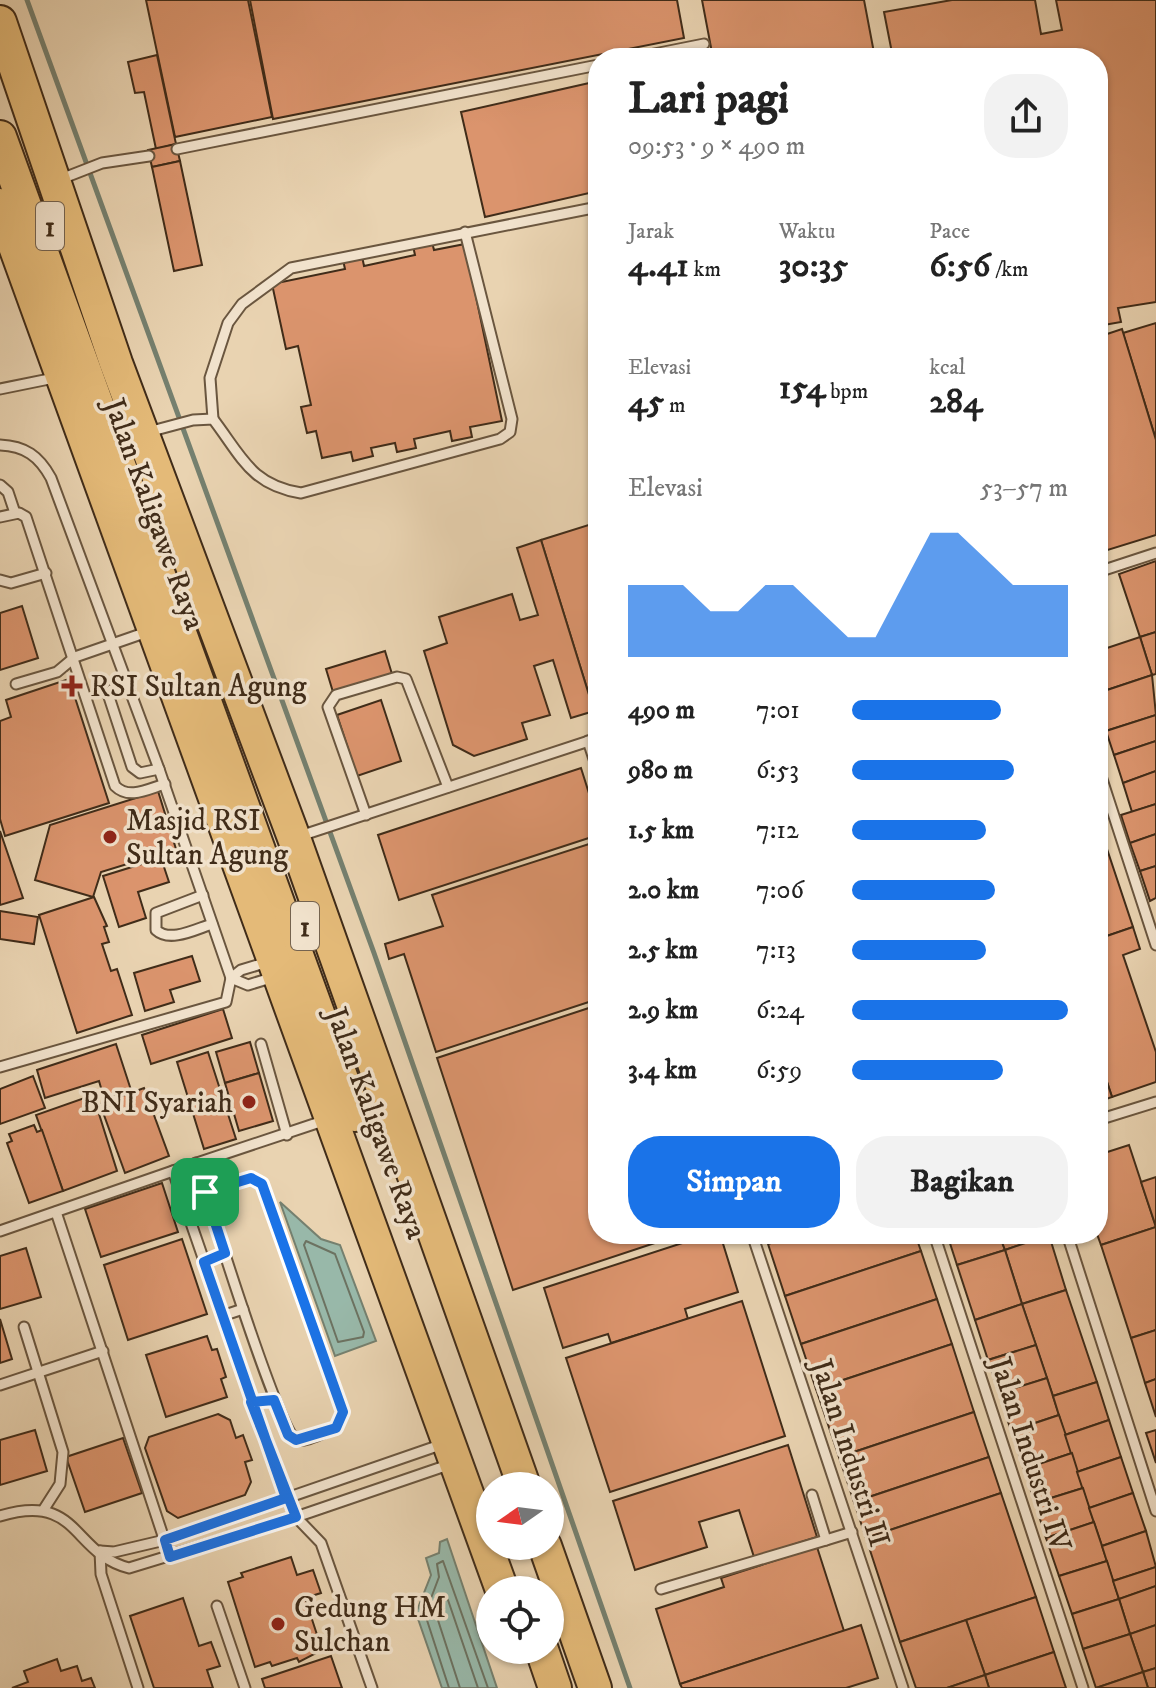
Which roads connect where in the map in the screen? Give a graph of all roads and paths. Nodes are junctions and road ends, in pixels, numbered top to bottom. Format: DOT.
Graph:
graph roads {
  1 [pos="0,22"];
  2 [pos="704,44"];
  3 [pos="684,48"];
  4 [pos="588,67"];
  5 [pos="0,84"];
  6 [pos="0,137"];
  7 [pos="177,149"];
  8 [pos="149,156"];
  9 [pos="62,178"];
  10 [pos="0,205"];
  11 [pos="588,209"];
  12 [pos="465,232"];
  13 [pos="90,370"];
  14 [pos="0,389"];
  15 [pos="213,419"];
  16 [pos="148,432"];
  17 [pos="0,445"];
  18 [pos="0,485"];
  19 [pos="15,513"];
  20 [pos="0,517"];
  21 [pos="1156,553"];
  22 [pos="1108,569"];
  23 [pos="46,573"];
  24 [pos="0,580"];
  25 [pos="165,625"];
  26 [pos="114,643"];
  27 [pos="75,657"];
  28 [pos="16,684"];
  29 [pos="128,684"];
  30 [pos="588,741"];
  31 [pos="159,769"];
  32 [pos="165,784"];
  33 [pos="448,787"];
  34 [pos="1108,798"];
  35 [pos="366,815"];
  36 [pos="299,837"];
  37 [pos="203,895"];
  38 [pos="212,924"];
  39 [pos="1156,945"];
  40 [pos="288,960"];
  41 [pos="231,978"];
  42 [pos="261,1044"];
  43 [pos="0,1067"];
  44 [pos="1156,1102"];
  45 [pos="1108,1117"];
  46 [pos="332,1118"];
  47 [pos="287,1135"];
  48 [pos="196,1163"];
  49 [pos="173,1171"];
  50 [pos="205,1192"];
  51 [pos="56,1212"];
  52 [pos="0,1231"];
  53 [pos="755,1244"];
  54 [pos="937,1244"];
  55 [pos="1070,1244"];
  56 [pos="225,1253"];
  57 [pos="204,1262"];
  58 [pos="243,1309"];
  59 [pos="222,1316"];
  60 [pos="24,1327"];
  61 [pos="103,1351"];
  62 [pos="38,1373"];
  63 [pos="0,1385"];
  64 [pos="274,1400"];
  65 [pos="251,1402"];
  66 [pos="472,1444"];
  67 [pos="481,1472"];
  68 [pos="495,1472"];
  69 [pos="519,1472"];
  70 [pos="812,1495"];
  71 [pos="286,1498"];
  72 [pos="44,1509"];
  73 [pos="1156,1511"];
  74 [pos="0,1516"];
  75 [pos="296,1517"];
  76 [pos="852,1532"];
  77 [pos="165,1540"];
  78 [pos="826,1540"];
  79 [pos="100,1551"];
  80 [pos="170,1557"];
  81 [pos="550,1560"];
  82 [pos="499,1576"];
  83 [pos="661,1589"];
  84 [pos="217,1606"];
  85 [pos="564,1652"];
  86 [pos="527,1664"];
  87 [pos="547,1664"];
  88 [pos="138,1688"];
  89 [pos="245,1688"];
  90 [pos="372,1688"];
  91 [pos="535,1688"];
  92 [pos="555,1688"];
  93 [pos="576,1688"];
  94 [pos="595,1688"];
  95 [pos="903,1688"];
  96 [pos="1083,1688"];
  1 -- 9 [label="highway"];
  2 -- 3 [label="lane"];
  4 -- 7 [label="lane"];
  5 -- 13 [label="highway, Jalan Kaligawe Raya / 1"];
  6 -- 13 [label="highway, Jalan Kaligawe Raya / 1"];
  8 -- 9 [label="lane"];
  9 -- 13 [label="highway"];
  10 -- 13 [label="highway"];
  11 -- 12 [label="lane"];
  12 -- 15 [label="lane"];
  12 -- 15 [label="lane"];
  13 -- 14 [label="lane"];
  13 -- 16 [label="highway"];
  13 -- 25 [label="highway, Jalan Kaligawe Raya / 1"];
  13 -- 40 [label="highway, Jalan Kaligawe Raya / 1"];
  15 -- 16 [label="lane"];
  16 -- 36 [label="highway"];
  17 -- 26 [label="lane"];
  18 -- 19 [label="lane"];
  19 -- 20 [label="lane"];
  19 -- 23 [label="lane"];
  21 -- 22 [label="lane"];
  23 -- 24 [label="lane"];
  23 -- 27 [label="lane"];
  25 -- 26 [label="lane"];
  25 -- 40 [label="highway, Jalan Kaligawe Raya / 1"];
  26 -- 27 [label="lane"];
  26 -- 29 [label="lane"];
  27 -- 28 [label="lane"];
  27 -- 32 [label="lane"];
  29 -- 31 [label="lane"];
  29 -- 31 [label="lane"];
  30 -- 33 [label="lane"];
  31 -- 32 [label="lane"];
  32 -- 37 [label="lane"];
  33 -- 35 [label="lane"];
  33 -- 35 [label="lane"];
  34 -- 39 [label="lane"];
  35 -- 36 [label="lane"];
  36 -- 69 [label="highway"];
  37 -- 38 [label="lane"];
  37 -- 38 [label="lane"];
  38 -- 41 [label="lane"];
  40 -- 41 [label="lane"];
  40 -- 41 [label="lane"];
  40 -- 46 [label="highway"];
  40 -- 66 [label="highway, Jalan Kaligawe Raya / 1"];
  41 -- 43 [label="lane"];
  42 -- 47 [label="lane"];
  44 -- 45 [label="lane"];
  46 -- 47 [label="lane"];
  46 -- 66 [label="highway"];
  47 -- 48 [label="lane"];
  48 -- 49 [label="lane"];
  48 -- 50 [label="lane"];
  49 -- 51 [label="lane"];
  49 -- 57 [label="lane"];
  50 -- 56 [label="lane"];
  50 -- 64 [label="lane"];
  51 -- 52 [label="lane"];
  51 -- 61 [label="lane"];
  53 -- 76 [label="lane, Jalan Industri II"];
  54 -- 96 [label="lane, Jalan Industri IV"];
  55 -- 73 [label="lane"];
  56 -- 57 [label="lane"];
  56 -- 58 [label="lane"];
  57 -- 59 [label="lane"];
  58 -- 59 [label="lane"];
  58 -- 64 [label="lane"];
  59 -- 65 [label="lane"];
  60 -- 62 [label="lane"];
  61 -- 62 [label="lane"];
  61 -- 77 [label="lane"];
  62 -- 63 [label="lane"];
  62 -- 72 [label="lane"];
  64 -- 65 [label="lane"];
  65 -- 71 [label="lane"];
  66 -- 67 [label="highway, Jalan Kaligawe Raya / 1"];
  66 -- 68 [label="highway, Jalan Kaligawe Raya / 1"];
  66 -- 71 [label="lane"];
  66 -- 75 [label="lane"];
  66 -- 82 [label="highway"];
  70 -- 78 [label="lane"];
  71 -- 75 [label="lane"];
  71 -- 77 [label="lane"];
  72 -- 74 [label="lane"];
  72 -- 79 [label="lane"];
  75 -- 80 [label="lane"];
  75 -- 90 [label="lane"];
  76 -- 78 [label="lane"];
  76 -- 95 [label="lane, Jalan Industri II"];
  77 -- 79 [label="lane"];
  77 -- 80 [label="lane"];
  78 -- 83 [label="lane"];
  79 -- 80 [label="lane"];
  79 -- 88 [label="lane"];
  81 -- 94 [label="highway"];
  84 -- 89 [label="lane"];
  85 -- 93 [label="highway"];
  86 -- 91 [label="highway"];
  87 -- 92 [label="highway"];
}
